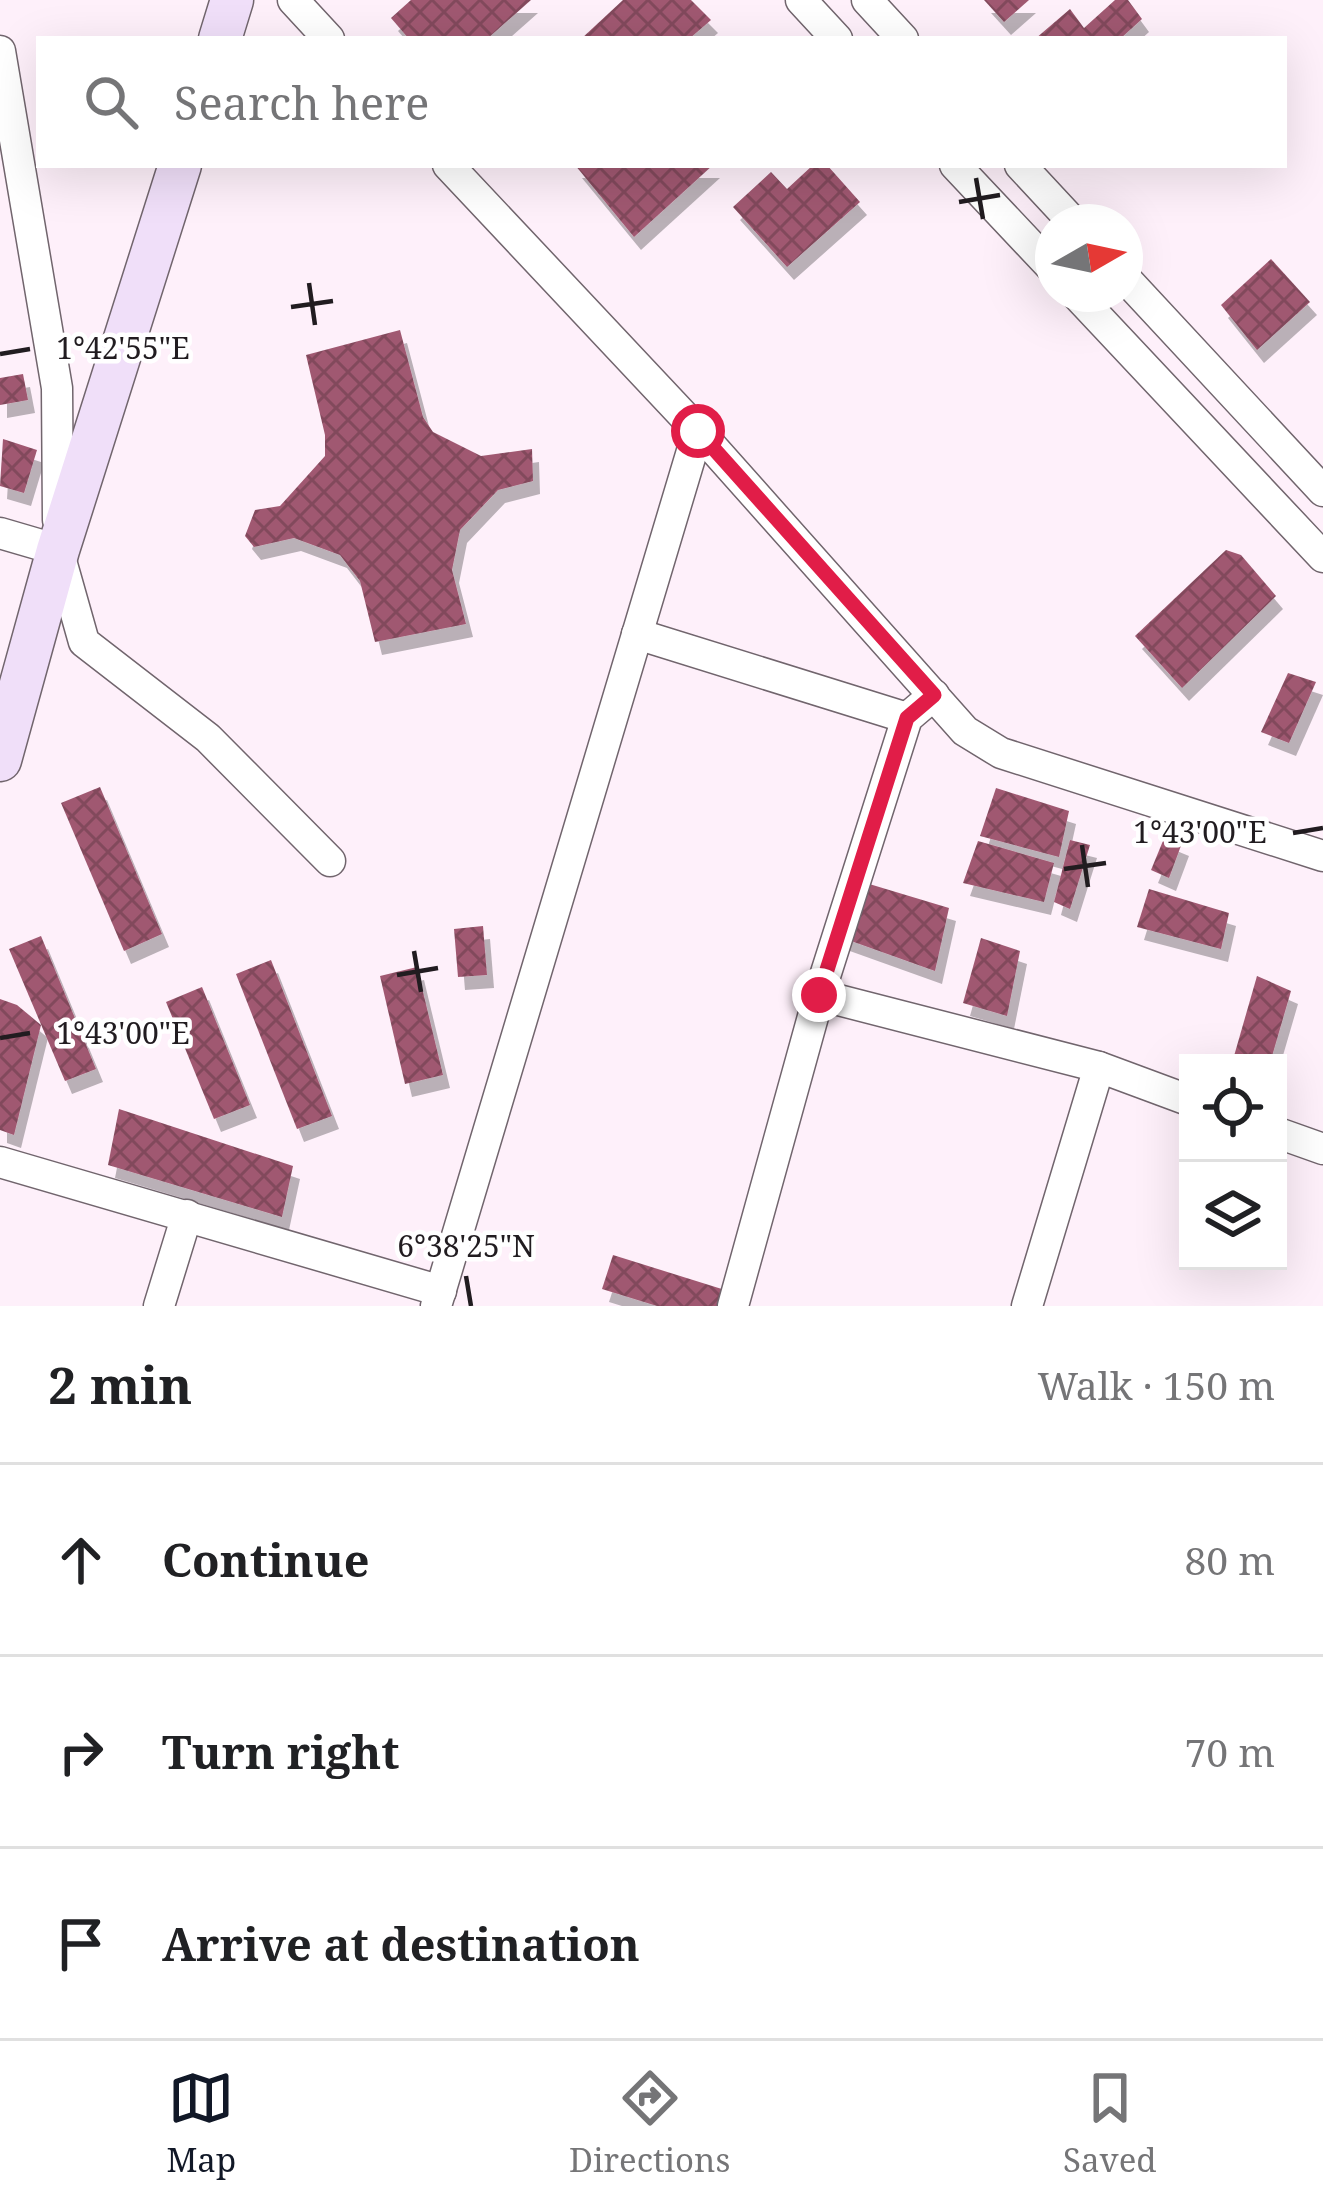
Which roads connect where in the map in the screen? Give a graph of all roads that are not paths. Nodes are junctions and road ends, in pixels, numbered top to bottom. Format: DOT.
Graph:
graph roads {
  1 [pos="232,0"];
  2 [pos="293,0"];
  3 [pos="801,0"];
  4 [pos="867,0"];
  5 [pos="221,36"];
  6 [pos="326,36"];
  7 [pos="834,36"];
  8 [pos="900,36"];
  9 [pos="0,51"];
  10 [pos="179,168"];
  11 [pos="451,168"];
  12 [pos="958,168"];
  13 [pos="1023,168"];
  14 [pos="1056,204"];
  15 [pos="1035,250"];
  16 [pos="1143,297"];
  17 [pos="1093,312"];
  18 [pos="698,431"];
  19 [pos="1323,491"];
  20 [pos="0,533"];
  21 [pos="58,550"];
  22 [pos="1323,557"];
  23 [pos="637,634"];
  24 [pos="934,695"];
  25 [pos="907,718"];
  26 [pos="0,760"];
  27 [pos="1323,856"];
  28 [pos="330,861"];
  29 [pos="819,995"];
  30 [pos="1099,1067"];
  31 [pos="1179,1097"];
  32 [pos="1287,1136"];
  33 [pos="1323,1149"];
  34 [pos="0,1162"];
  35 [pos="187,1215"];
  36 [pos="439,1298"];
  37 [pos="159,1306"];
  38 [pos="733,1306"];
  39 [pos="1028,1306"];
  1 -- 5 [label="street"];
  2 -- 6 [label="street"];
  3 -- 7 [label="street"];
  4 -- 8 [label="street"];
  9 -- 21 [label="street"];
  10 -- 21 [label="street"];
  11 -- 18 [label="street"];
  12 -- 15 [label="street"];
  13 -- 14 [label="street"];
  16 -- 19 [label="street"];
  17 -- 22 [label="street"];
  18 -- 23 [label="street"];
  18 -- 24 [label="street"];
  20 -- 21 [label="street"];
  21 -- 26 [label="street"];
  21 -- 28 [label="street"];
  23 -- 25 [label="street"];
  23 -- 36 [label="street"];
  24 -- 25 [label="street"];
  24 -- 27 [label="street"];
  25 -- 29 [label="street"];
  29 -- 30 [label="street"];
  29 -- 38 [label="street"];
  30 -- 31 [label="street"];
  30 -- 39 [label="street"];
  32 -- 33 [label="street"];
  34 -- 35 [label="street"];
  35 -- 36 [label="street"];
  35 -- 37 [label="street"];
}
